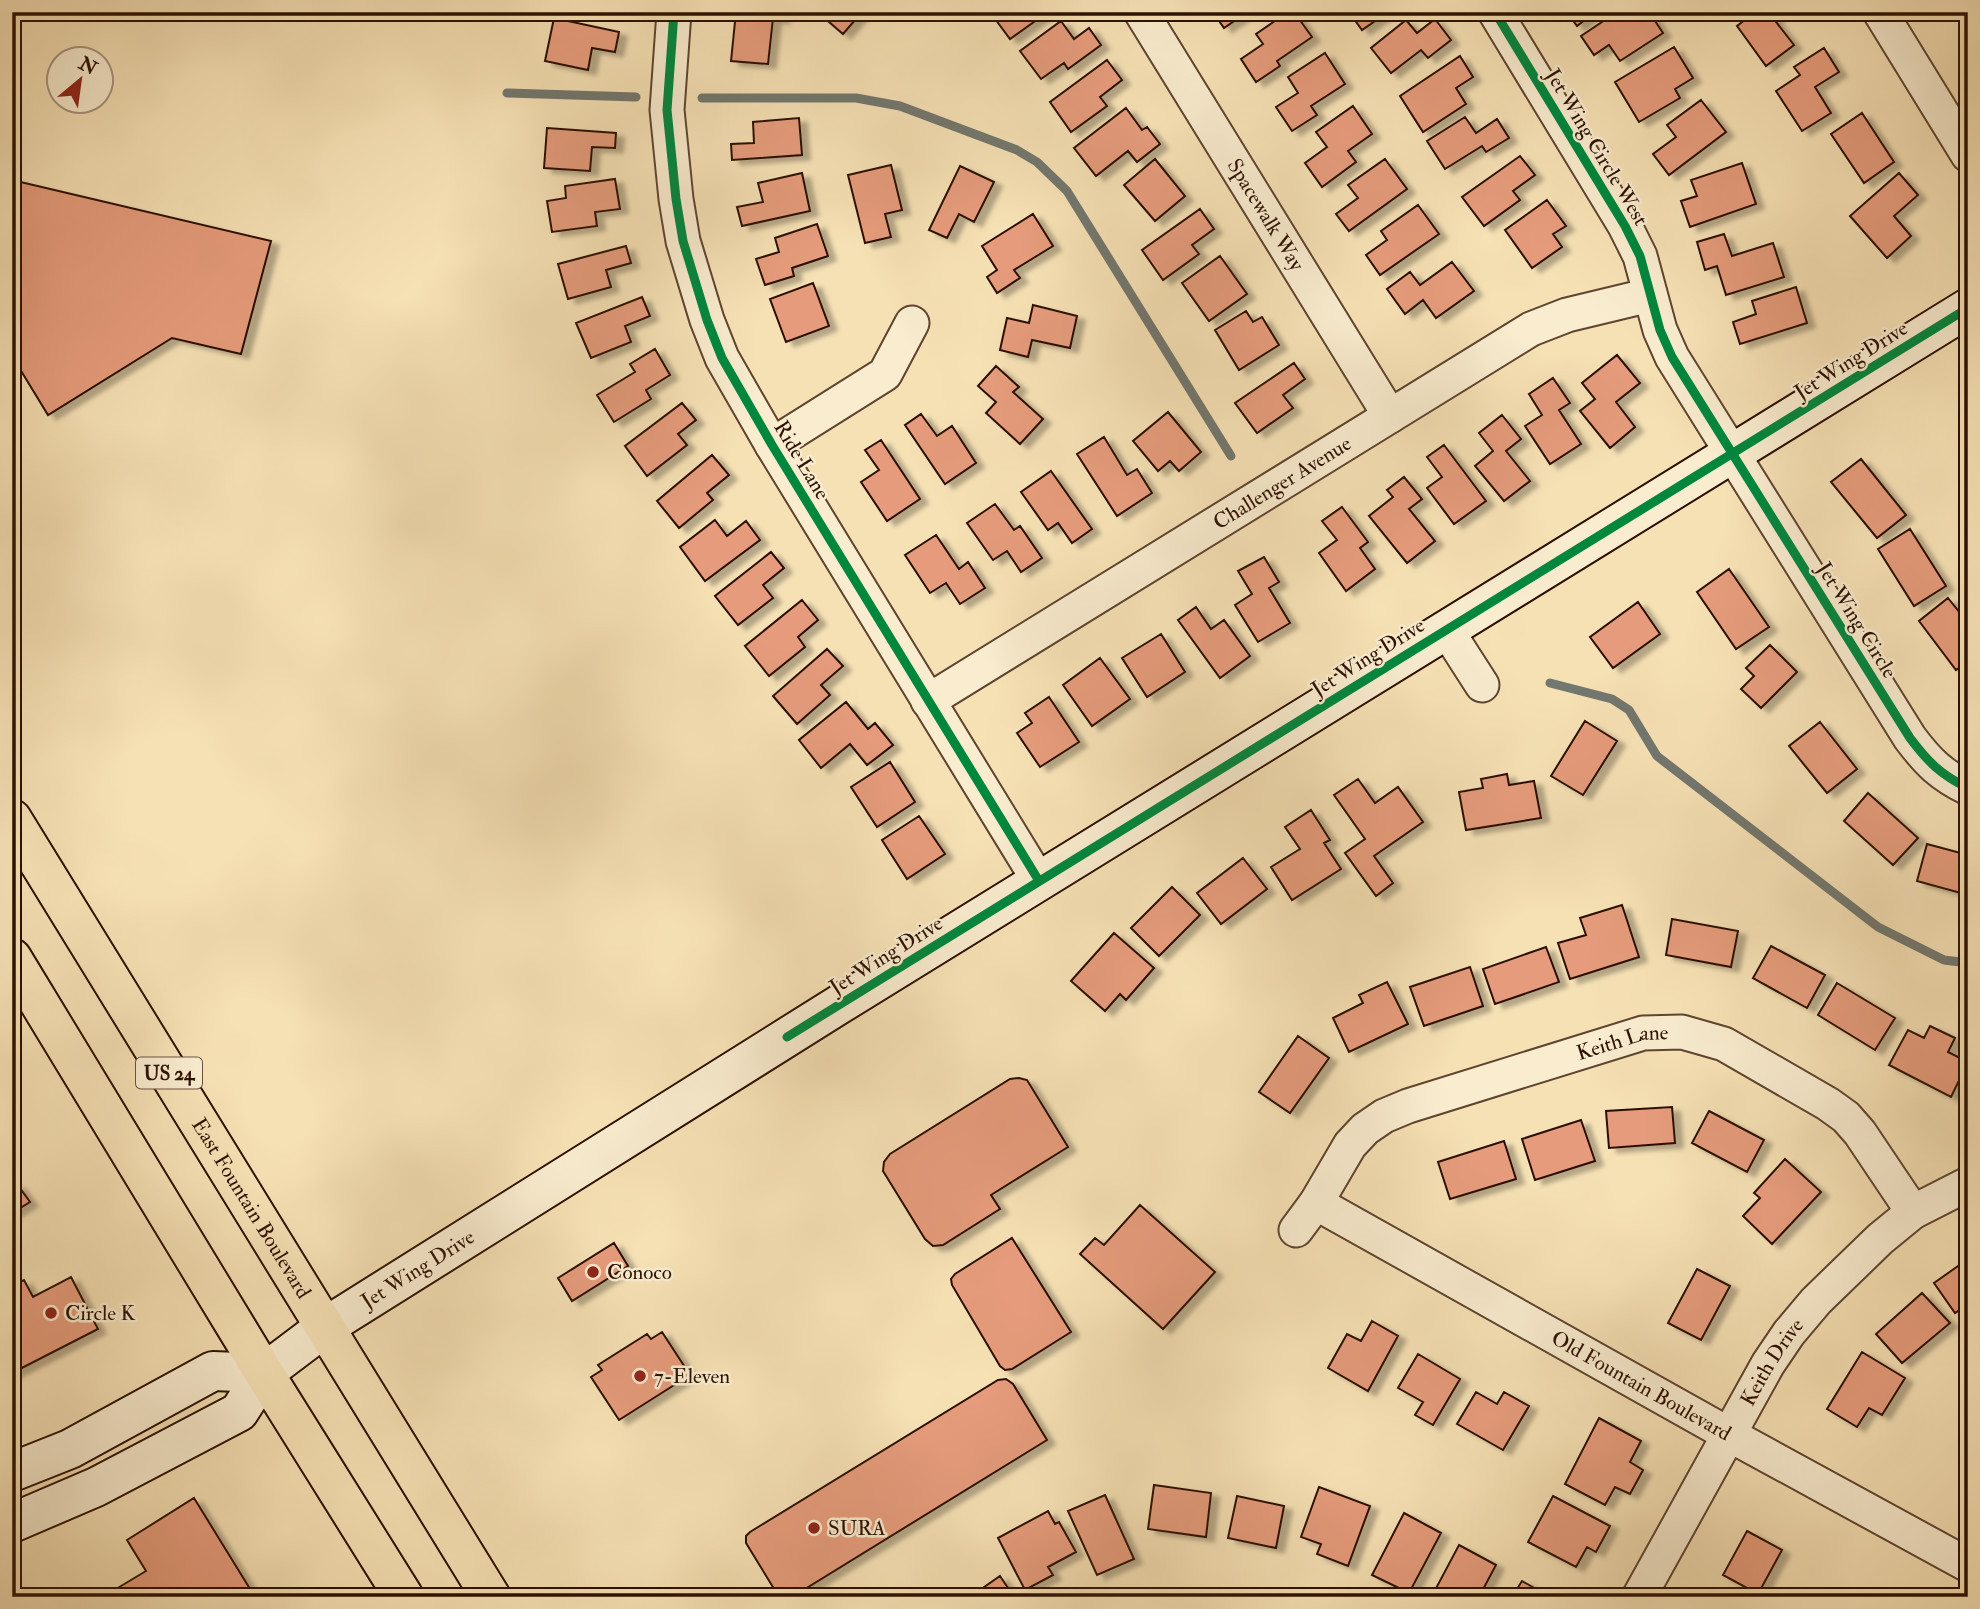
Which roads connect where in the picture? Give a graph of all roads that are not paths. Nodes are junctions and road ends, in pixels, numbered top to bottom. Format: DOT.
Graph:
graph roads {
  1 [pos="674,12"];
  2 [pos="1141,12"];
  3 [pos="1495,12"];
  4 [pos="1880,12"];
  5 [pos="1968,155"];
  6 [pos="1650,295"];
  7 [pos="1968,308"];
  8 [pos="912,323"];
  9 [pos="1390,416"];
  10 [pos="772,445"];
  11 [pos="1732,455"];
  12 [pos="1446,629"];
  13 [pos="1482,685"];
  14 [pos="928,701"];
  15 [pos="1968,788"];
  16 [pos="12,819"];
  17 [pos="1039,881"];
  18 [pos="12,958"];
  19 [pos="1968,1184"];
  20 [pos="1316,1203"];
  21 [pos="1913,1212"];
  22 [pos="1296,1230"];
  23 [pos="325,1327"];
  24 [pos="264,1373"];
  25 [pos="1728,1434"];
  26 [pos="12,1472"];
  27 [pos="12,1523"];
  28 [pos="1968,1565"];
  29 [pos="404,1597"];
  30 [pos="491,1597"];
  31 [pos="1639,1597"];
  1 -- 10 [label="street, Ride Lane"];
  2 -- 9 [label="street, Spacewalk Way"];
  3 -- 6 [label="street, Jet Wing Circle West"];
  4 -- 5 [label="street"];
  6 -- 9 [label="street, Challenger Avenue"];
  6 -- 11 [label="street, Jet Wing Circle West"];
  7 -- 11 [label="main road, Jet Wing Drive"];
  8 -- 10 [label="street"];
  9 -- 14 [label="street, Challenger Avenue"];
  10 -- 14 [label="street, Ride Lane"];
  11 -- 12 [label="main road, Jet Wing Drive"];
  11 -- 15 [label="street, Jet Wing Circle"];
  12 -- 13 [label="street"];
  12 -- 17 [label="main road, Jet Wing Drive"];
  14 -- 17 [label="street, Ride Lane"];
  16 -- 23 [label="highway, East Fountain Boulevard / US 24"];
  17 -- 23 [label="main road, Jet Wing Drive"];
  18 -- 24 [label="highway"];
  19 -- 21 [label="street, Keith Drive"];
  20 -- 21 [label="street, Keith Lane"];
  20 -- 22 [label="street, Keith Lane"];
  20 -- 25 [label="street, Old Fountain Boulevard"];
  21 -- 25 [label="street, Keith Drive"];
  23 -- 24 [label="main road, Jet Wing Drive"];
  23 -- 30 [label="highway, East Fountain Boulevard / US 24"];
  24 -- 26 [label="main road"];
  24 -- 27 [label="main road, Jet Wing Drive"];
  24 -- 29 [label="highway"];
  25 -- 28 [label="street, Old Fountain Boulevard"];
  25 -- 31 [label="street, Keith Drive"];
}
